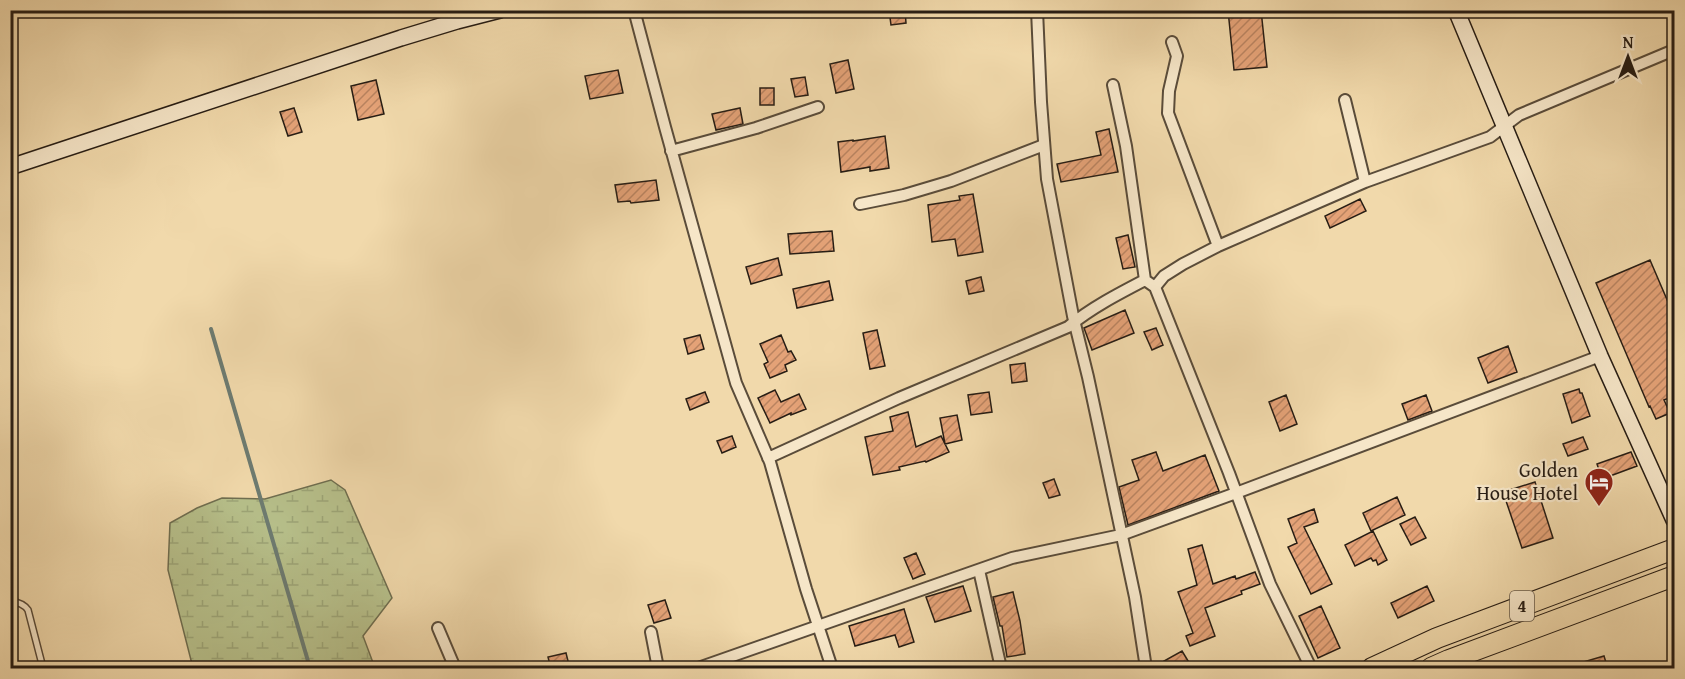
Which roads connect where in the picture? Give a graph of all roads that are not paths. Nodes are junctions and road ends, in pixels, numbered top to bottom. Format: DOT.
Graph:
graph roads {
  1 [pos="500,10"];
  2 [pos="634,10"];
  3 [pos="1037,10"];
  4 [pos="1456,10"];
  5 [pos="1172,42"];
  6 [pos="1674,50"];
  7 [pos="1113,85"];
  8 [pos="1345,100"];
  9 [pos="818,107"];
  10 [pos="1504,127"];
  11 [pos="1044,145"];
  12 [pos="671,151"];
  13 [pos="10,167"];
  14 [pos="1365,182"];
  15 [pos="860,204"];
  16 [pos="1218,246"];
  17 [pos="1150,283"];
  18 [pos="1074,322"];
  19 [pos="1600,356"];
  20 [pos="768,458"];
  21 [pos="1236,493"];
  22 [pos="1674,520"];
  23 [pos="1121,535"];
  24 [pos="1674,549"];
  25 [pos="979,570"];
  26 [pos="1674,576"];
  27 [pos="10,601"];
  28 [pos="817,626"];
  29 [pos="438,628"];
  30 [pos="651,632"];
  31 [pos="1001,668"];
  32 [pos="43,669"];
  33 [pos="455,669"];
  34 [pos="658,669"];
  35 [pos="698,669"];
  36 [pos="832,669"];
  37 [pos="1146,669"];
  38 [pos="1311,669"];
  39 [pos="1372,669"];
  40 [pos="1431,669"];
  1 -- 13 [label="street"];
  2 -- 12 [label="street"];
  3 -- 11 [label="street"];
  4 -- 10 [label="street"];
  5 -- 16 [label="street"];
  6 -- 10 [label="street"];
  7 -- 17 [label="street"];
  8 -- 14 [label="street"];
  9 -- 12 [label="street"];
  10 -- 14 [label="street"];
  10 -- 19 [label="street"];
  11 -- 15 [label="street"];
  11 -- 18 [label="street"];
  12 -- 20 [label="street"];
  14 -- 16 [label="street"];
  16 -- 17 [label="street"];
  17 -- 18 [label="street"];
  17 -- 21 [label="street"];
  18 -- 20 [label="street"];
  18 -- 23 [label="street"];
  19 -- 21 [label="street"];
  19 -- 22 [label="street"];
  20 -- 28 [label="street"];
  21 -- 23 [label="street"];
  21 -- 38 [label="street"];
  23 -- 25 [label="street"];
  23 -- 37 [label="street"];
  24 -- 39 [label="highway, 4"];
  25 -- 28 [label="street"];
  25 -- 31 [label="street"];
  26 -- 40 [label="highway, 4"];
  27 -- 32 [label="lane"];
  28 -- 35 [label="street"];
  28 -- 36 [label="street"];
  29 -- 33 [label="street"];
  30 -- 34 [label="street"];
}
